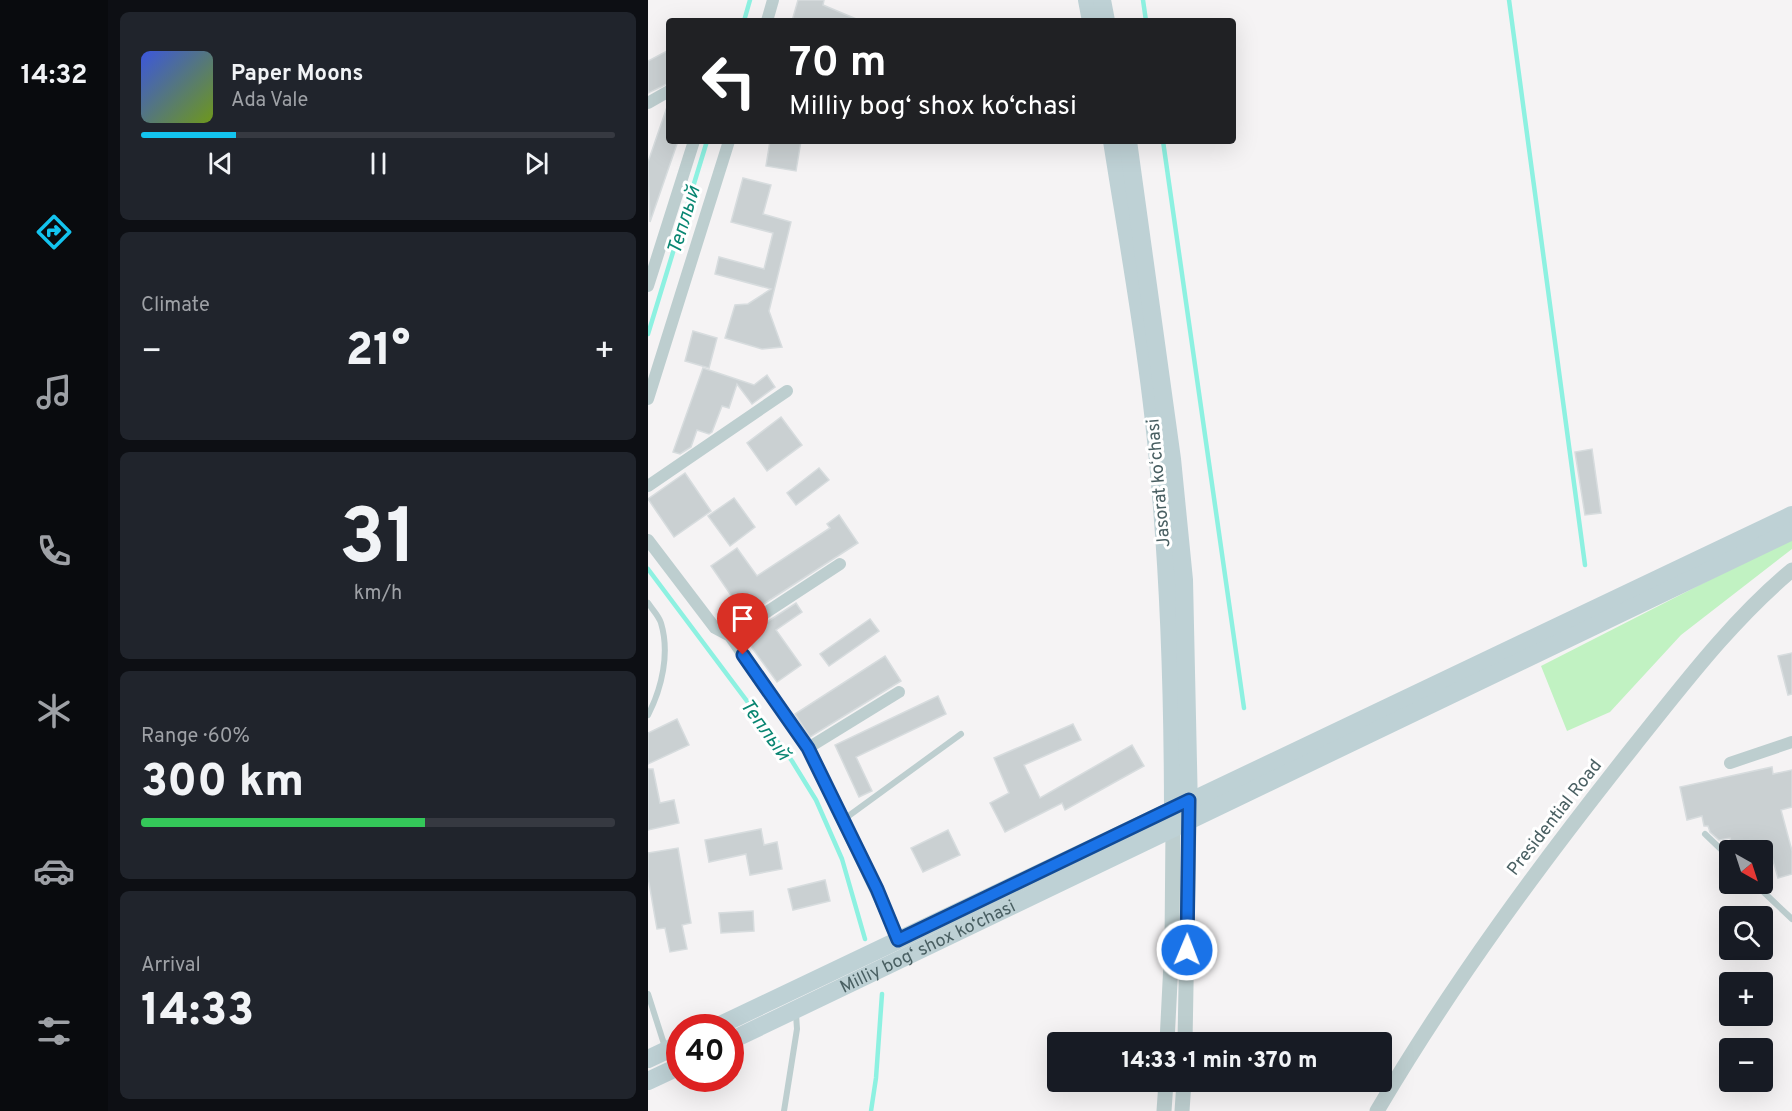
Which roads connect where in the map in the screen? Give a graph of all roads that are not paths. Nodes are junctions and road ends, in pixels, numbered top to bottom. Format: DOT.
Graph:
graph roads {
  1 [pos="773,0"];
  2 [pos="1087,0"];
  3 [pos="1102,0"];
  4 [pos="768,18"];
  5 [pos="1090,18"];
  6 [pos="1105,18"];
  7 [pos="666,93"];
  8 [pos="648,103"];
  9 [pos="693,144"];
  10 [pos="728,144"];
  11 [pos="1112,144"];
  12 [pos="1128,144"];
  13 [pos="648,286"];
  14 [pos="788,391"];
  15 [pos="648,399"];
  16 [pos="648,486"];
  17 [pos="1792,515"];
  18 [pos="1792,531"];
  19 [pos="648,540"];
  20 [pos="840,564"];
  21 [pos="1792,570"];
  22 [pos="648,603"];
  23 [pos="730,636"];
  24 [pos="899,692"];
  25 [pos="648,715"];
  26 [pos="961,734"];
  27 [pos="1792,742"];
  28 [pos="808,748"];
  29 [pos="1730,763"];
  30 [pos="1181,804"];
  31 [pos="843,820"];
  32 [pos="1181,824"];
  33 [pos="1705,834"];
  34 [pos="1719,847"];
  35 [pos="1766,894"];
  36 [pos="1792,919"];
  37 [pos="898,940"];
  38 [pos="648,994"];
  39 [pos="796,1010"];
  40 [pos="743,1014"];
  41 [pos="666,1032"];
  42 [pos="1168,1032"];
  43 [pos="1185,1032"];
  44 [pos="744,1034"];
  45 [pos="666,1050"];
  46 [pos="648,1059"];
  47 [pos="666,1073"];
  48 [pos="648,1081"];
  49 [pos="1165,1092"];
  50 [pos="1183,1092"];
  51 [pos="784,1111"];
  52 [pos="1164,1111"];
  53 [pos="1182,1111"];
  54 [pos="1377,1111"];
  1 -- 4 [label="street"];
  2 -- 5 [label="main road"];
  3 -- 6 [label="main road"];
  7 -- 8 [label="street"];
  9 -- 13 [label="street"];
  10 -- 15 [label="street"];
  11 -- 30 [label="main road, Jasorat koʻchasi"];
  12 -- 30 [label="main road, Jasorat koʻchasi"];
  14 -- 16 [label="street"];
  17 -- 30 [label="main road, Milliy bog‘ shox ko‘chasi"];
  18 -- 32 [label="main road, Milliy bog‘ shox ko‘chasi"];
  19 -- 23 [label="street"];
  20 -- 23 [label="street"];
  21 -- 54 [label="street, Presidential Road"];
  22 -- 25 [label="lane"];
  23 -- 28 [label="street"];
  24 -- 28 [label="street"];
  26 -- 31 [label="lane"];
  27 -- 29 [label="street"];
  28 -- 31 [label="street"];
  30 -- 32 [label="main road, Jasorat koʻchasi"];
  30 -- 37 [label="main road, Milliy bog‘ shox ko‘chasi"];
  31 -- 37 [label="street"];
  32 -- 39 [label="main road, Milliy bog‘ shox ko‘chasi"];
  32 -- 42 [label="street"];
  32 -- 43 [label="street"];
  33 -- 34 [label="lane"];
  35 -- 36 [label="lane"];
  37 -- 40 [label="main road, Milliy bog‘ shox ko‘chasi"];
  38 -- 41 [label="lane"];
  39 -- 44 [label="main road, Milliy bog‘ shox ko‘chasi"];
  39 -- 51 [label="lane"];
  45 -- 46 [label="main road"];
  47 -- 48 [label="main road"];
  49 -- 52 [label="street"];
  50 -- 53 [label="street"];
}
